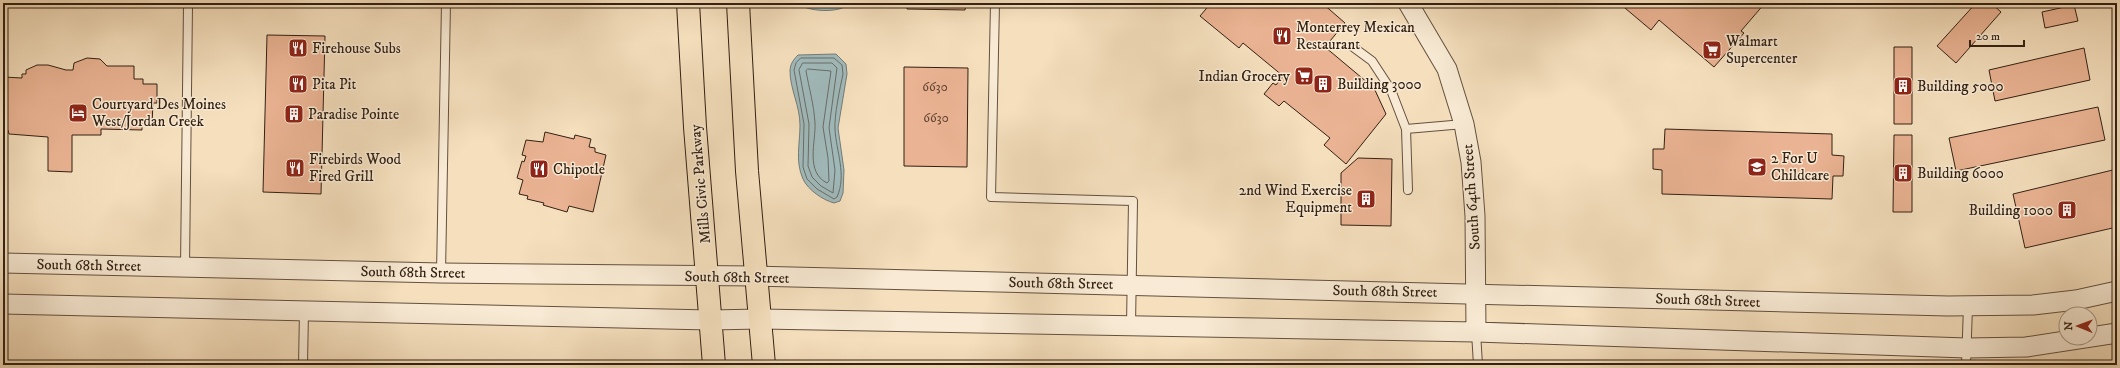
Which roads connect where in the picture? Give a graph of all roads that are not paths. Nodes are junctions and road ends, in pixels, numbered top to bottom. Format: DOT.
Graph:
graph roads {
  1 [pos="188,3"];
  2 [pos="446,3"];
  3 [pos="688,3"];
  4 [pos="738,3"];
  5 [pos="995,3"];
  6 [pos="1408,3"];
  7 [pos="1353,47"];
  8 [pos="1464,124"];
  9 [pos="1406,129"];
  10 [pos="1408,190"];
  11 [pos="3,263"];
  12 [pos="185,267"];
  13 [pos="441,272"];
  14 [pos="707,276"];
  15 [pos="756,276"];
  16 [pos="1132,285"];
  17 [pos="2117,291"];
  18 [pos="1476,293"];
  19 [pos="3,304"];
  20 [pos="1968,306"];
  21 [pos="304,311"];
  22 [pos="760,319"];
  23 [pos="710,320"];
  24 [pos="1131,326"];
  25 [pos="1476,332"];
  26 [pos="2117,333"];
  27 [pos="1967,357"];
  28 [pos="303,365"];
  29 [pos="714,365"];
  30 [pos="764,365"];
  31 [pos="1478,365"];
  1 -- 12 [label="lane"];
  2 -- 13 [label="lane"];
  3 -- 14 [label="main road, Mills Civic Parkway"];
  4 -- 15 [label="main road"];
  5 -- 16 [label="lane"];
  6 -- 8 [label="street, South 64th Street"];
  7 -- 9 [label="lane"];
  8 -- 9 [label="lane"];
  8 -- 18 [label="street, South 64th Street"];
  9 -- 10 [label="lane"];
  11 -- 12 [label="street, South 68th Street"];
  12 -- 13 [label="street, South 68th Street"];
  13 -- 14 [label="street, South 68th Street"];
  14 -- 15 [label="street, South 68th Street"];
  14 -- 23 [label="main road, Mills Civic Parkway"];
  15 -- 16 [label="street, South 68th Street"];
  15 -- 22 [label="main road"];
  16 -- 18 [label="street, South 68th Street"];
  16 -- 24 [label="lane"];
  17 -- 20 [label="street, South 68th Street"];
  18 -- 20 [label="street, South 68th Street"];
  18 -- 25 [label="street, South 64th Street"];
  19 -- 21 [label="street"];
  20 -- 27 [label="lane"];
  21 -- 23 [label="street"];
  21 -- 28 [label="lane"];
  22 -- 23 [label="street"];
  22 -- 24 [label="street"];
  22 -- 30 [label="main road"];
  23 -- 29 [label="main road, Mills Civic Parkway"];
  24 -- 25 [label="street"];
  25 -- 27 [label="street"];
  25 -- 31 [label="lane"];
  26 -- 27 [label="street"];
}
